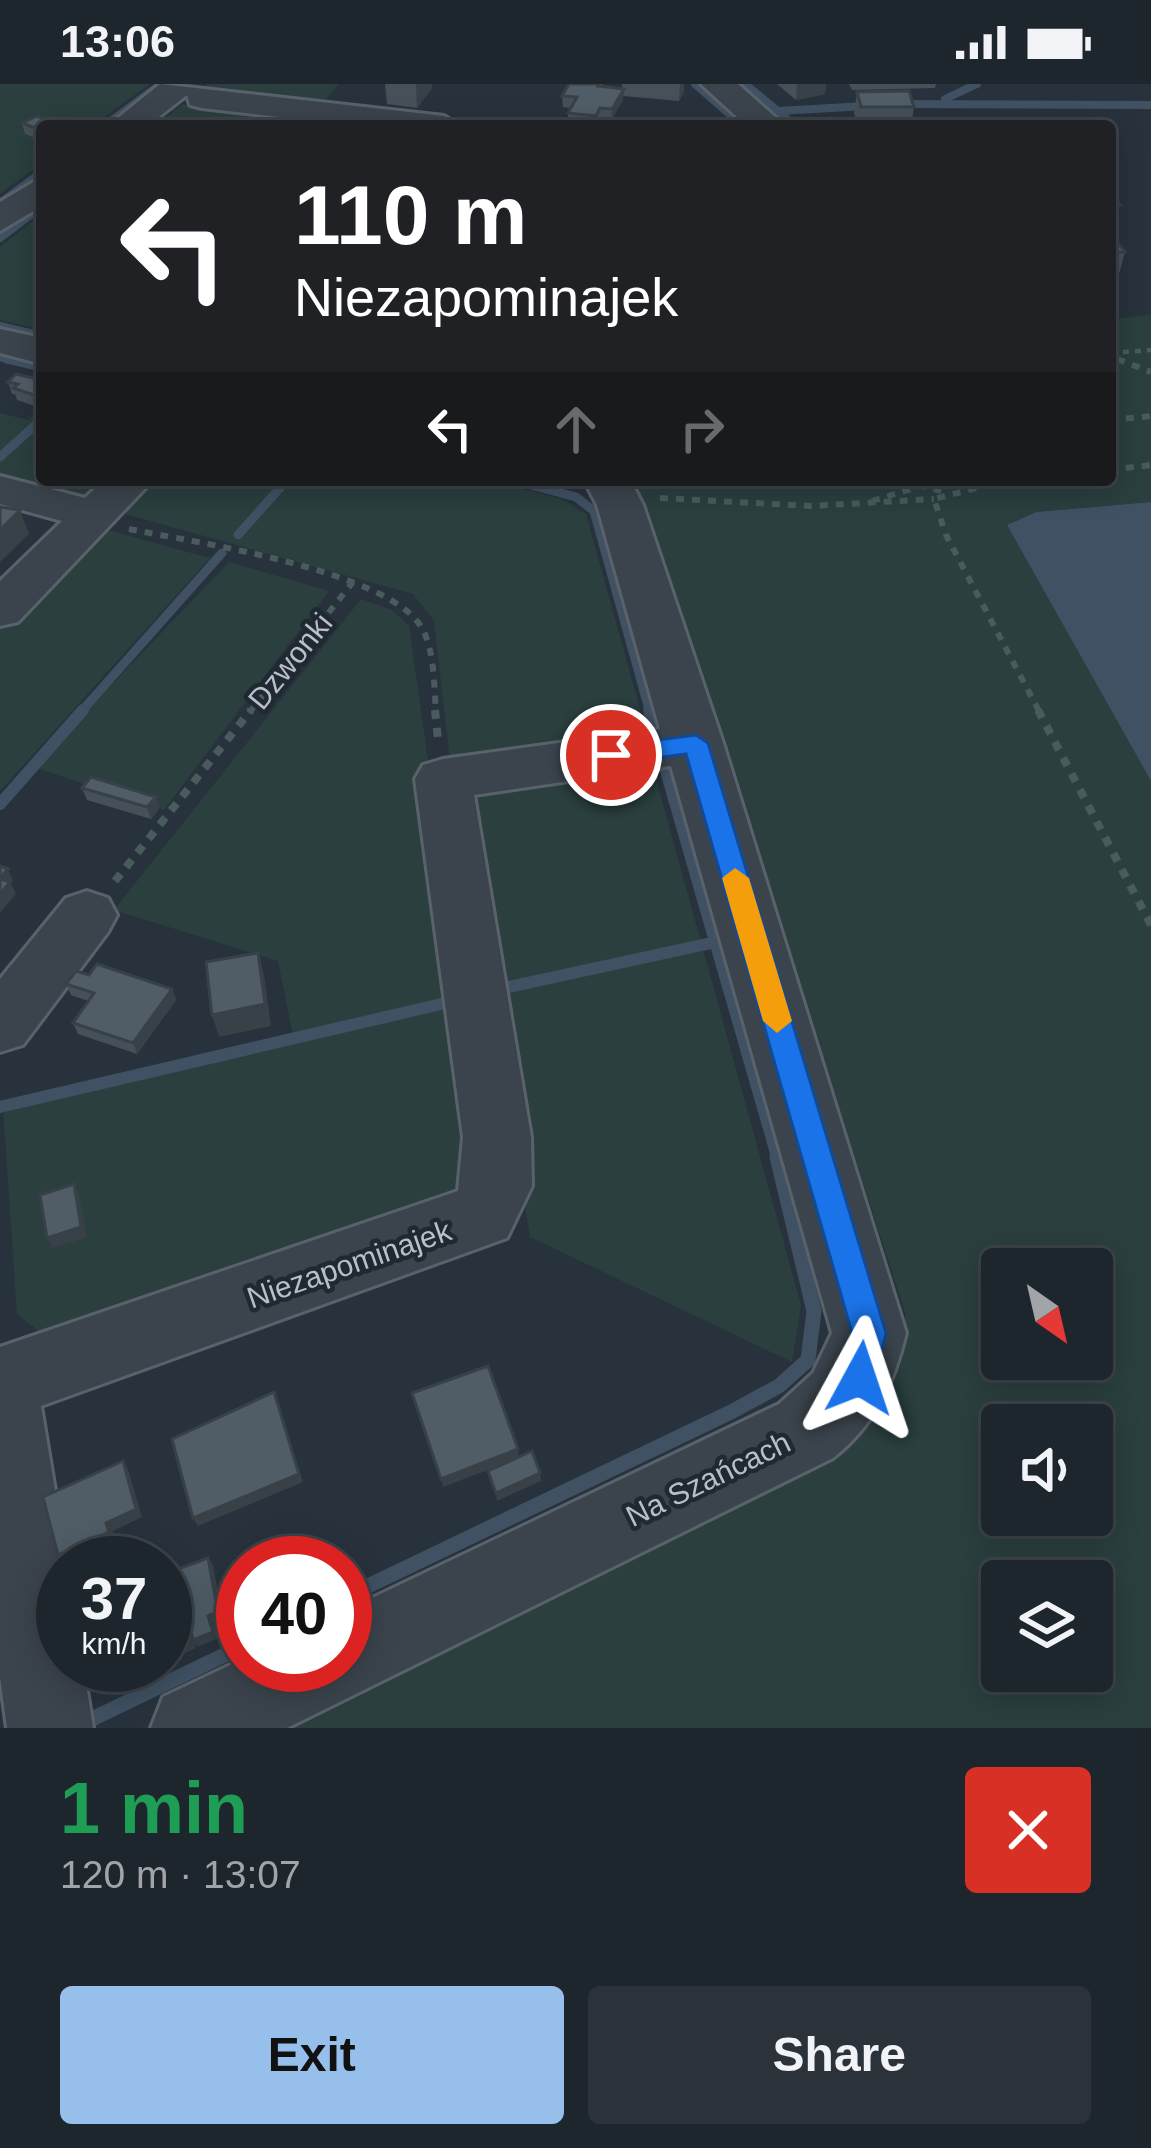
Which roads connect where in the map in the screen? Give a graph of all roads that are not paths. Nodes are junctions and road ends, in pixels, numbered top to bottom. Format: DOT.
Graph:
graph roads {
  1 [pos="718,84"];
  2 [pos="191,91"];
  3 [pos="136,120"];
  4 [pos="401,120"];
  5 [pos="761,120"];
  6 [pos="36,193"];
  7 [pos="0,220"];
  8 [pos="0,341"];
  9 [pos="36,350"];
  10 [pos="124,486"];
  11 [pos="608,487"];
  12 [pos="0,490"];
  13 [pos="95,515"];
  14 [pos="0,610"];
  15 [pos="696,743"];
  16 [pos="87,915"];
  17 [pos="0,1026"];
  18 [pos="0,1384"];
  19 [pos="372,1642"];
  20 [pos="268,1692"];
  21 [pos="50,1728"];
  22 [pos="194,1728"];
  1 -- 5 [label="street"];
  2 -- 3 [label="street"];
  2 -- 4 [label="street"];
  6 -- 7 [label="street"];
  8 -- 9 [label="street"];
  10 -- 13 [label="street"];
  11 -- 15 [label="street, Na Szańcach"];
  12 -- 13 [label="street"];
  13 -- 14 [label="street"];
  15 -- 18 [label="street, Niezapominajek"];
  15 -- 19 [label="street, Na Szańcach"];
  16 -- 17 [label="street"];
  18 -- 21 [label="street"];
  20 -- 22 [label="street"];
}
